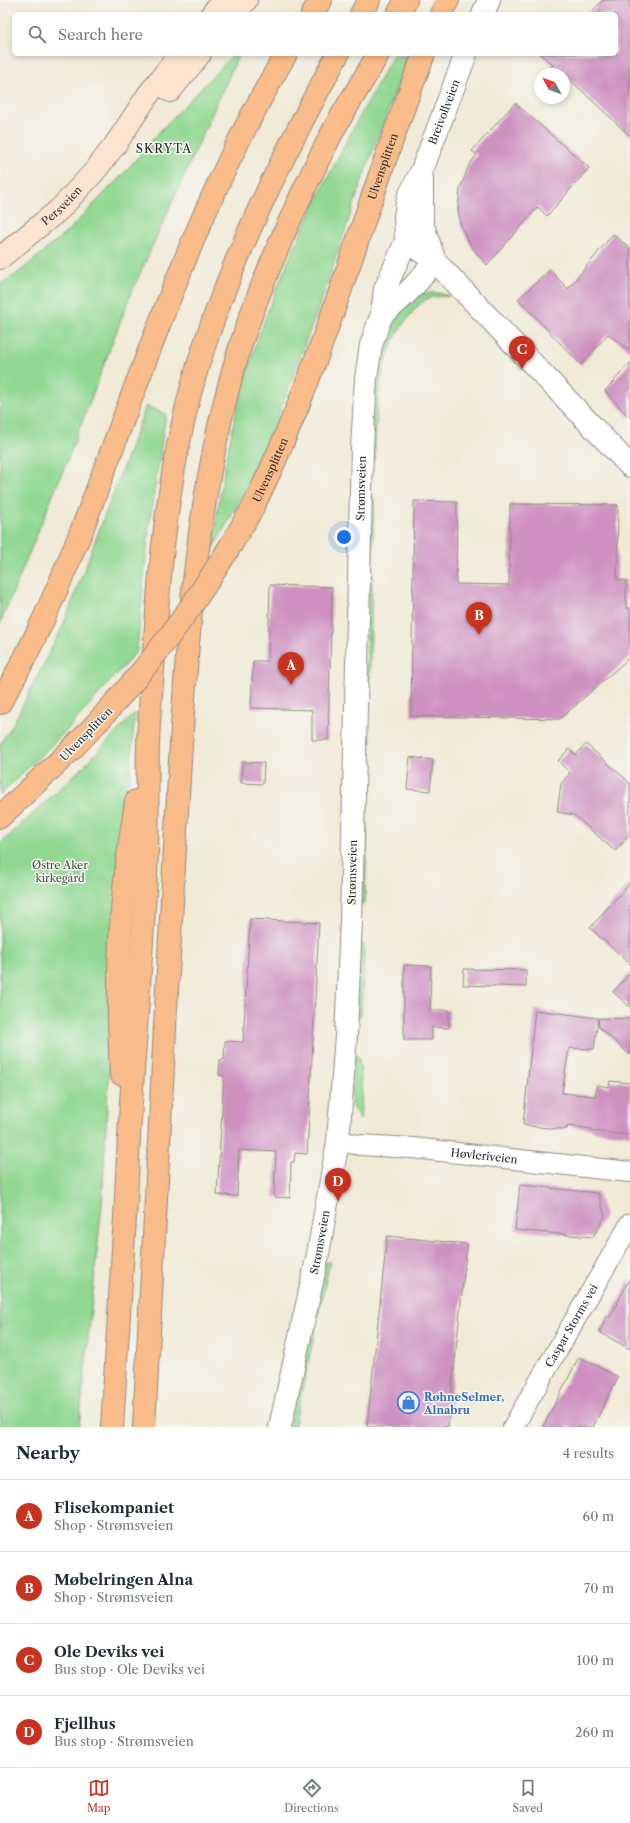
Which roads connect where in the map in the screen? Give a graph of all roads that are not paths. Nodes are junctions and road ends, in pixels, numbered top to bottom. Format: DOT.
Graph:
graph roads {
  1 [pos="223,0"];
  2 [pos="246,0"];
  3 [pos="321,0"];
  4 [pos="369,0"];
  5 [pos="406,0"];
  6 [pos="448,0"];
  7 [pos="489,0"];
  8 [pos="214,12"];
  9 [pos="237,12"];
  10 [pos="313,12"];
  11 [pos="362,12"];
  12 [pos="399,12"];
  13 [pos="442,12"];
  14 [pos="484,12"];
  15 [pos="178,56"];
  16 [pos="198,56"];
  17 [pos="285,56"];
  18 [pos="337,56"];
  19 [pos="377,56"];
  20 [pos="423,56"];
  21 [pos="465,56"];
  22 [pos="115,145"];
  23 [pos="422,170"];
  24 [pos="406,241"];
  25 [pos="0,258"];
  26 [pos="435,260"];
  27 [pos="382,314"];
  28 [pos="630,466"];
  29 [pos="0,703"];
  30 [pos="0,817"];
  31 [pos="338,1141"];
  32 [pos="630,1172"];
  33 [pos="630,1224"];
  34 [pos="112,1427"];
  35 [pos="144,1427"];
  36 [pos="280,1427"];
  37 [pos="513,1427"];
  1 -- 8 [label="main road"];
  2 -- 9 [label="main road"];
  3 -- 10 [label="highway"];
  4 -- 11 [label="highway"];
  5 -- 12 [label="highway"];
  6 -- 13 [label="highway"];
  7 -- 14 [label="street"];
  15 -- 22 [label="main road, Persveien"];
  16 -- 22 [label="main road, Persveien"];
  17 -- 29 [label="highway"];
  18 -- 34 [label="highway"];
  19 -- 35 [label="highway"];
  20 -- 30 [label="highway, Ulvensplitten, bridge"];
  21 -- 23 [label="street, Breivollveien"];
  22 -- 25 [label="main road, Persveien"];
  23 -- 24 [label="street, Breivollveien"];
  23 -- 26 [label="street, Breivollveien"];
  24 -- 26 [label="street"];
  24 -- 27 [label="street, Strømsveien"];
  26 -- 27 [label="street"];
  26 -- 28 [label="street"];
  27 -- 31 [label="street, Strømsveien"];
  31 -- 32 [label="street, Høvleriveien"];
  31 -- 36 [label="street, Strømsveien"];
  33 -- 37 [label="street, Caspar Storms vei"];
}
